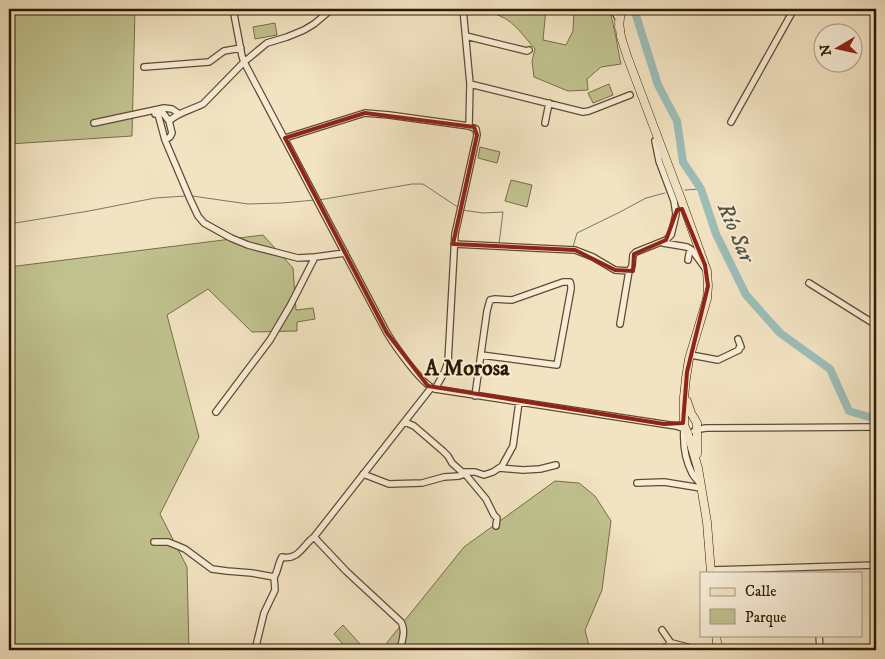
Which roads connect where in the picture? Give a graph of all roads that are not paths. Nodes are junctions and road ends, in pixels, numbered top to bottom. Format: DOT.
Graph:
graph roads {
  1 [pos="233,9"];
  2 [pos="332,9"];
  3 [pos="464,9"];
  4 [pos="613,9"];
  5 [pos="621,9"];
  6 [pos="794,9"];
  7 [pos="619,22"];
  8 [pos="466,36"];
  9 [pos="241,48"];
  10 [pos="529,50"];
  11 [pos="244,62"];
  12 [pos="144,67"];
  13 [pos="470,84"];
  14 [pos="630,95"];
  15 [pos="549,104"];
  16 [pos="178,113"];
  17 [pos="158,114"];
  18 [pos="131,116"];
  19 [pos="169,121"];
  20 [pos="731,122"];
  21 [pos="94,123"];
  22 [pos="545,123"];
  23 [pos="469,126"];
  24 [pos="285,138"];
  25 [pos="165,140"];
  26 [pos="654,141"];
  27 [pos="682,209"];
  28 [pos="676,214"];
  29 [pos="689,222"];
  30 [pos="663,243"];
  31 [pos="454,244"];
  32 [pos="690,249"];
  33 [pos="345,253"];
  34 [pos="315,257"];
  35 [pos="688,260"];
  36 [pos="706,269"];
  37 [pos="629,271"];
  38 [pos="809,283"];
  39 [pos="620,324"];
  40 [pos="876,325"];
  41 [pos="738,339"];
  42 [pos="481,354"];
  43 [pos="690,355"];
  44 [pos="433,389"];
  45 [pos="475,396"];
  46 [pos="520,402"];
  47 [pos="216,412"];
  48 [pos="405,422"];
  49 [pos="689,426"];
  50 [pos="876,427"];
  51 [pos="556,465"];
  52 [pos="500,468"];
  53 [pos="462,472"];
  54 [pos="363,474"];
  55 [pos="637,482"];
  56 [pos="701,485"];
  57 [pos="496,526"];
  58 [pos="314,538"];
  59 [pos="154,542"];
  60 [pos="876,565"];
  61 [pos="818,570"];
  62 [pos="711,571"];
  63 [pos="274,577"];
  64 [pos="662,630"];
  65 [pos="715,636"];
  66 [pos="819,636"];
  67 [pos="671,643"];
  68 [pos="255,650"];
  69 [pos="400,650"];
  70 [pos="660,650"];
  71 [pos="699,650"];
  72 [pos="716,650"];
  73 [pos="820,650"];
  1 -- 9 [label="street"];
  2 -- 11 [label="street"];
  3 -- 8 [label="street"];
  4 -- 7 [label="street"];
  5 -- 7 [label="main road"];
  6 -- 20 [label="street"];
  7 -- 26 [label="main road"];
  7 -- 29 [label="main road"];
  8 -- 10 [label="street"];
  8 -- 13 [label="street"];
  9 -- 11 [label="street"];
  9 -- 12 [label="street"];
  11 -- 16 [label="street"];
  11 -- 24 [label="street"];
  13 -- 15 [label="street"];
  13 -- 23 [label="street"];
  14 -- 15 [label="street"];
  15 -- 22 [label="street"];
  16 -- 18 [label="street"];
  16 -- 19 [label="street"];
  17 -- 18 [label="street"];
  17 -- 19 [label="street"];
  17 -- 25 [label="street"];
  18 -- 21 [label="street"];
  19 -- 25 [label="street"];
  23 -- 24 [label="street"];
  23 -- 31 [label="street"];
  24 -- 33 [label="street"];
  25 -- 34 [label="street"];
  26 -- 27 [label="main road"];
  26 -- 28 [label="street"];
  27 -- 28 [label="street"];
  27 -- 29 [label="main road"];
  28 -- 30 [label="street"];
  29 -- 36 [label="main road"];
  30 -- 32 [label="street"];
  30 -- 37 [label="street"];
  31 -- 37 [label="street"];
  31 -- 44 [label="street"];
  32 -- 35 [label="street"];
  32 -- 36 [label="street"];
  33 -- 34 [label="street"];
  33 -- 44 [label="street"];
  34 -- 47 [label="street"];
  36 -- 43 [label="main road"];
  37 -- 39 [label="street"];
  38 -- 40 [label="street"];
  41 -- 43 [label="street"];
  42 -- 42 [label="street"];
  42 -- 45 [label="street"];
  43 -- 49 [label="main road"];
  44 -- 45 [label="street"];
  44 -- 48 [label="street"];
  45 -- 46 [label="street"];
  46 -- 49 [label="street"];
  46 -- 52 [label="street"];
  48 -- 53 [label="street"];
  48 -- 54 [label="street"];
  49 -- 50 [label="street"];
  49 -- 56 [label="main road"];
  49 -- 56 [label="street"];
  51 -- 52 [label="street"];
  52 -- 53 [label="street"];
  53 -- 54 [label="street"];
  53 -- 57 [label="street"];
  54 -- 58 [label="street"];
  55 -- 56 [label="street"];
  56 -- 62 [label="main road"];
  58 -- 63 [label="street"];
  58 -- 69 [label="street"];
  59 -- 63 [label="street"];
  60 -- 61 [label="street"];
  61 -- 62 [label="street"];
  63 -- 68 [label="street"];
  64 -- 67 [label="street"];
  65 -- 72 [label="main road"];
  66 -- 73 [label="street"];
  67 -- 70 [label="street"];
  67 -- 71 [label="street"];
}
